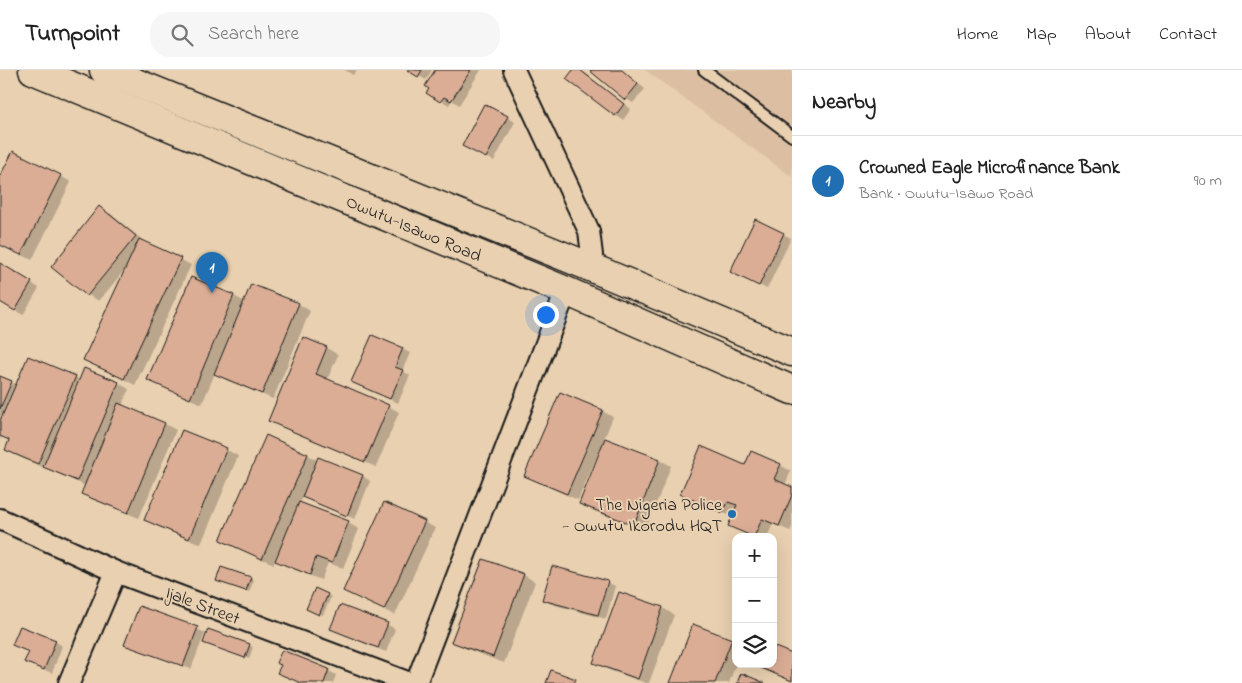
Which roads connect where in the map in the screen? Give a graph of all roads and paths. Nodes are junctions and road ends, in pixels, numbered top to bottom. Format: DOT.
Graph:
graph roads {
  1 [pos="33,70"];
  2 [pos="104,70"];
  3 [pos="514,70"];
  4 [pos="704,70"];
  5 [pos="792,136"];
  6 [pos="583,264"];
  7 [pos="566,290"];
  8 [pos="792,352"];
  9 [pos="792,390"];
  10 [pos="0,519"];
  11 [pos="116,572"];
  12 [pos="70,683"];
  13 [pos="410,683"];
  14 [pos="416,683"];
  1 -- 7 [label="street, Owutu-Isawo Road"];
  2 -- 6 [label="street, Owutu-Isawo Road"];
  3 -- 6 [label="street"];
  4 -- 5 [label="lane"];
  6 -- 8 [label="street, Owutu-Isawo Road"];
  7 -- 9 [label="street, Owutu-Isawo Road"];
  7 -- 14 [label="street"];
  10 -- 11 [label="street, Ijale Street"];
  11 -- 12 [label="street"];
  11 -- 13 [label="street, Ijale Street"];
}
